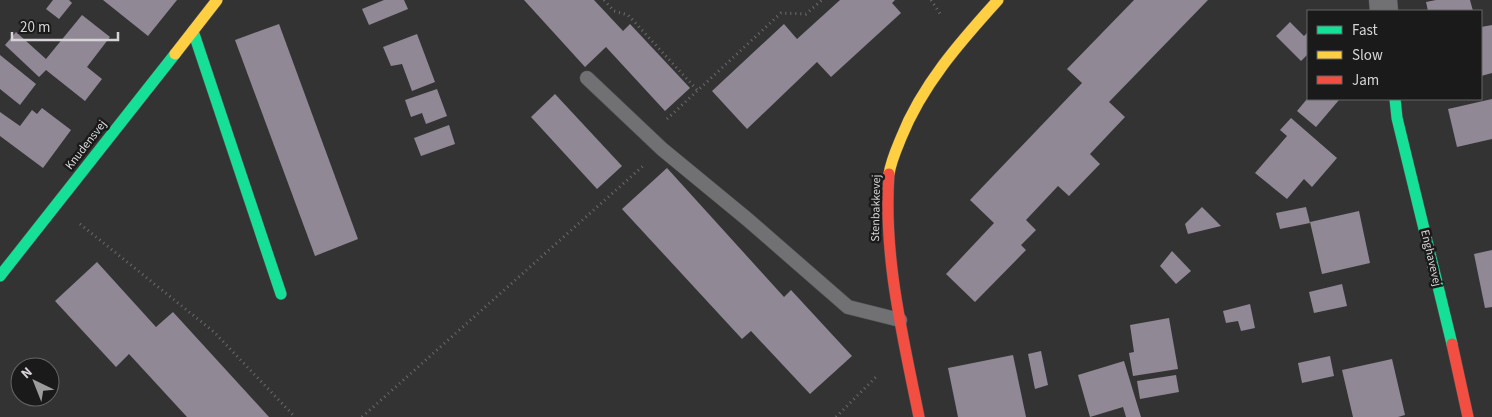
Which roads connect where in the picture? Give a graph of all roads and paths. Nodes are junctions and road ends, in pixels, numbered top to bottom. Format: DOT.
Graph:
graph roads {
  1 [pos="217,0"];
  2 [pos="604,0"];
  3 [pos="822,0"];
  4 [pos="998,0"];
  5 [pos="193,31"];
  6 [pos="588,78"];
  7 [pos="698,91"];
  8 [pos="1395,100"];
  9 [pos="648,136"];
  10 [pos="662,149"];
  11 [pos="57,205"];
  12 [pos="0,276"];
  13 [pos="281,294"];
  14 [pos="900,320"];
  15 [pos="906,347"];
  16 [pos="294,417"];
  17 [pos="362,417"];
  18 [pos="836,417"];
  19 [pos="919,417"];
  20 [pos="1468,417"];
  1 -- 5 [label="street, Knudensvej"];
  2 -- 7 [label="path"];
  3 -- 7 [label="path"];
  4 -- 14 [label="street, Stenbakkevej"];
  5 -- 11 [label="street, Knudensvej"];
  5 -- 13 [label="street"];
  6 -- 9 [label="lane"];
  7 -- 9 [label="path"];
  8 -- 20 [label="street, Enghavevej"];
  9 -- 10 [label="lane"];
  10 -- 14 [label="lane"];
  10 -- 17 [label="path"];
  11 -- 12 [label="street, Knudensvej"];
  11 -- 16 [label="path"];
  14 -- 15 [label="street, Stenbakkevej"];
  15 -- 18 [label="path"];
  15 -- 19 [label="street, Stenbakkevej"];
}
